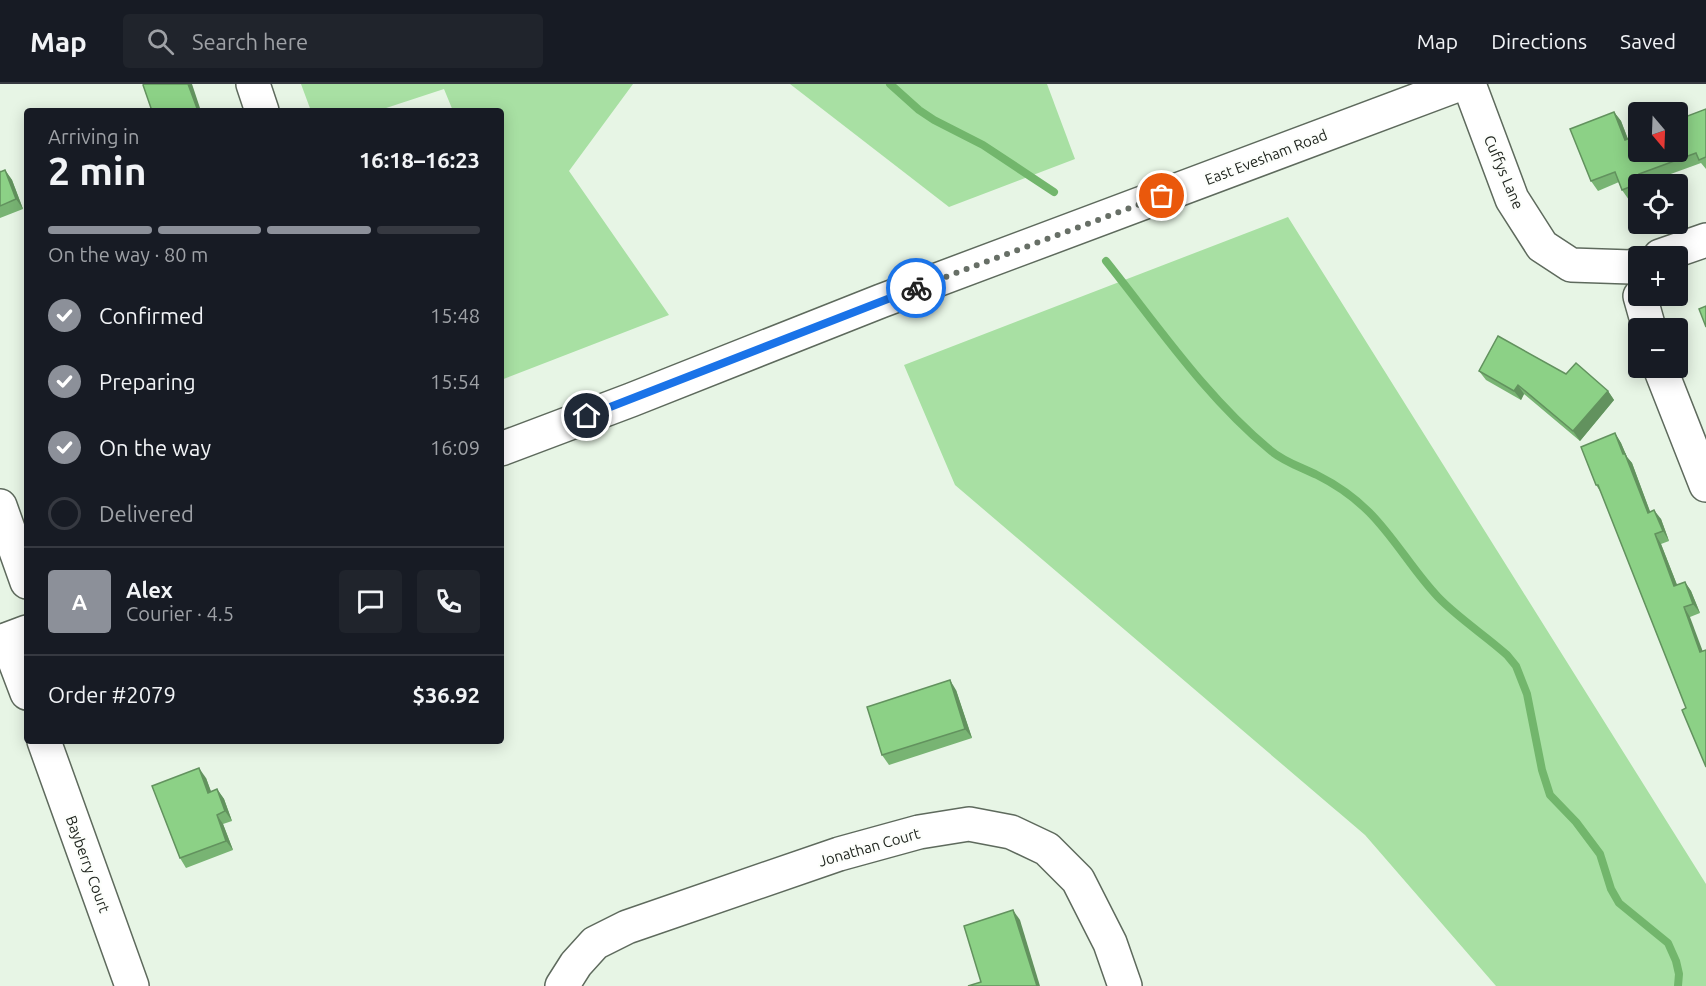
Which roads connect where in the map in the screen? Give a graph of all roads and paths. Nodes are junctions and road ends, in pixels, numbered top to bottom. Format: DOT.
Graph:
graph roads {
  1 [pos="253,84"];
  2 [pos="1460,84"];
  3 [pos="1469,84"];
  4 [pos="261,108"];
  5 [pos="1706,240"];
  6 [pos="1688,250"];
  7 [pos="1628,273"];
  8 [pos="1664,378"];
  9 [pos="504,448"];
  10 [pos="1706,485"];
  11 [pos="0,506"];
  12 [pos="24,574"];
  13 [pos="11,638"];
  14 [pos="24,683"];
  15 [pos="45,744"];
  16 [pos="132,986"];
  17 [pos="562,986"];
  18 [pos="1125,986"];
  1 -- 4 [label="street"];
  2 -- 9 [label="street, East Evesham Road"];
  3 -- 7 [label="street, Cuffys Lane"];
  5 -- 6 [label="street"];
  8 -- 10 [label="street"];
  11 -- 12 [label="street"];
  13 -- 14 [label="street"];
  15 -- 16 [label="street, Bayberry Court"];
  17 -- 18 [label="street, Jonathan Court"];
}
